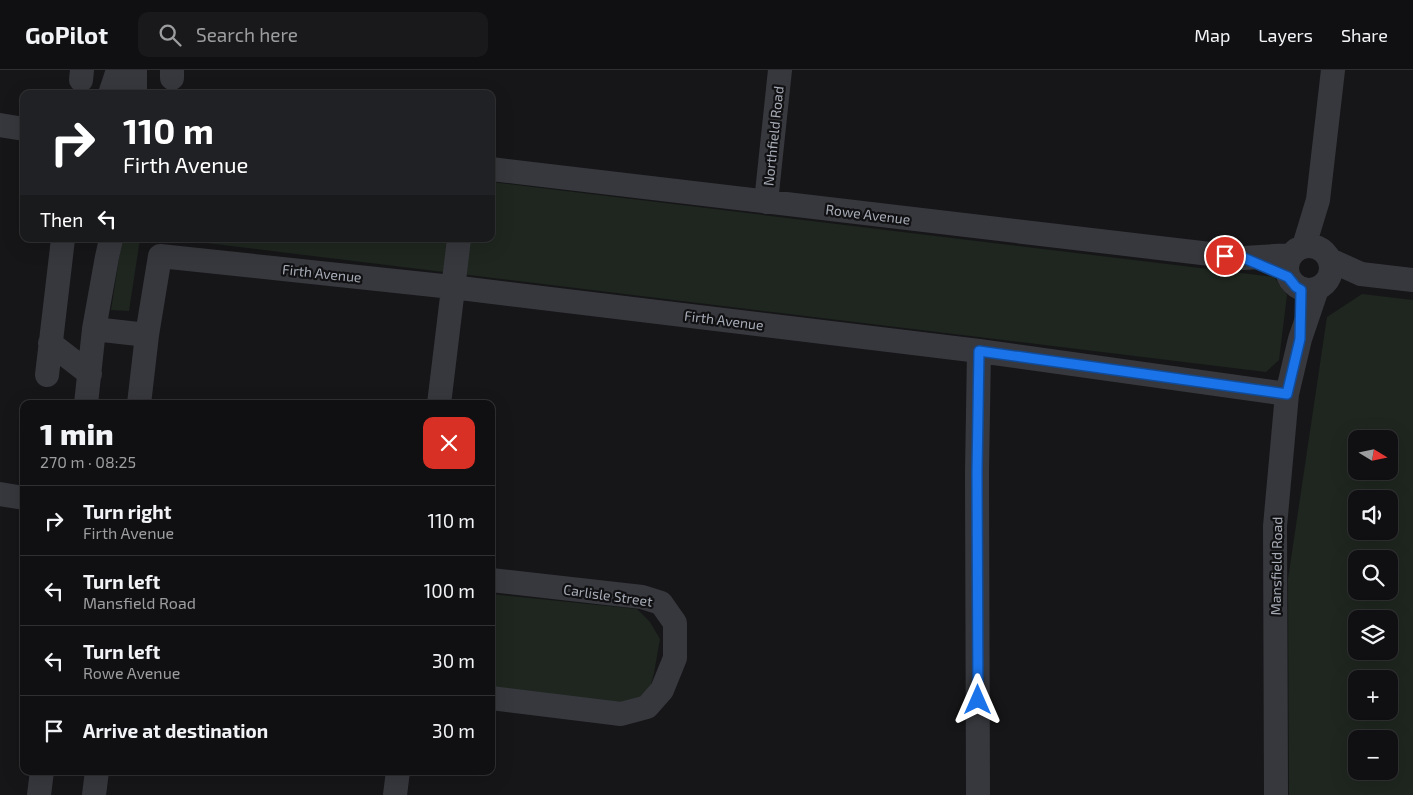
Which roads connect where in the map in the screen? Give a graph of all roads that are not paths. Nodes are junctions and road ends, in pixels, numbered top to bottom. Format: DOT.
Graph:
graph roads {
  1 [pos="118,70"];
  2 [pos="135,70"];
  3 [pos="780,70"];
  4 [pos="1333,70"];
  5 [pos="111,90"];
  6 [pos="135,90"];
  7 [pos="495,170"];
  8 [pos="766,202"];
  9 [pos="63,242"];
  10 [pos="458,242"];
  11 [pos="108,245"];
  12 [pos="1310,268"];
  13 [pos="1413,280"];
  14 [pos="452,287"];
  15 [pos="94,329"];
  16 [pos="147,335"];
  17 [pos="50,343"];
  18 [pos="979,351"];
  19 [pos="90,374"];
  20 [pos="47,375"];
  21 [pos="1287,394"];
  22 [pos="87,400"];
  23 [pos="139,400"];
  24 [pos="439,400"];
  25 [pos="0,494"];
  26 [pos="20,497"];
  27 [pos="495,580"];
  28 [pos="495,698"];
  29 [pos="42,775"];
  30 [pos="96,775"];
  31 [pos="398,775"];
  32 [pos="39,795"];
  33 [pos="94,795"];
  34 [pos="395,795"];
  35 [pos="978,795"];
  36 [pos="1276,795"];
  1 -- 5 [label="street"];
  2 -- 6 [label="street"];
  3 -- 8 [label="street, Northfield Road"];
  4 -- 12 [label="street, Mansfield Road"];
  7 -- 8 [label="street, Rowe Avenue"];
  8 -- 12 [label="street, Rowe Avenue"];
  9 -- 17 [label="street"];
  10 -- 14 [label="street"];
  11 -- 15 [label="street"];
  12 -- 13 [label="street, Rowe Avenue"];
  12 -- 21 [label="street, Mansfield Road"];
  14 -- 16 [label="street, Firth Avenue"];
  14 -- 18 [label="street, Firth Avenue"];
  14 -- 24 [label="street"];
  15 -- 16 [label="street"];
  15 -- 19 [label="street"];
  16 -- 23 [label="street"];
  17 -- 19 [label="street"];
  17 -- 20 [label="street"];
  18 -- 21 [label="street, Firth Avenue"];
  18 -- 35 [label="street"];
  19 -- 22 [label="street"];
  21 -- 36 [label="street, Mansfield Road"];
  25 -- 26 [label="street"];
  27 -- 28 [label="street, Carlisle Street"];
  29 -- 32 [label="street"];
  30 -- 33 [label="street"];
  31 -- 34 [label="street"];
}
